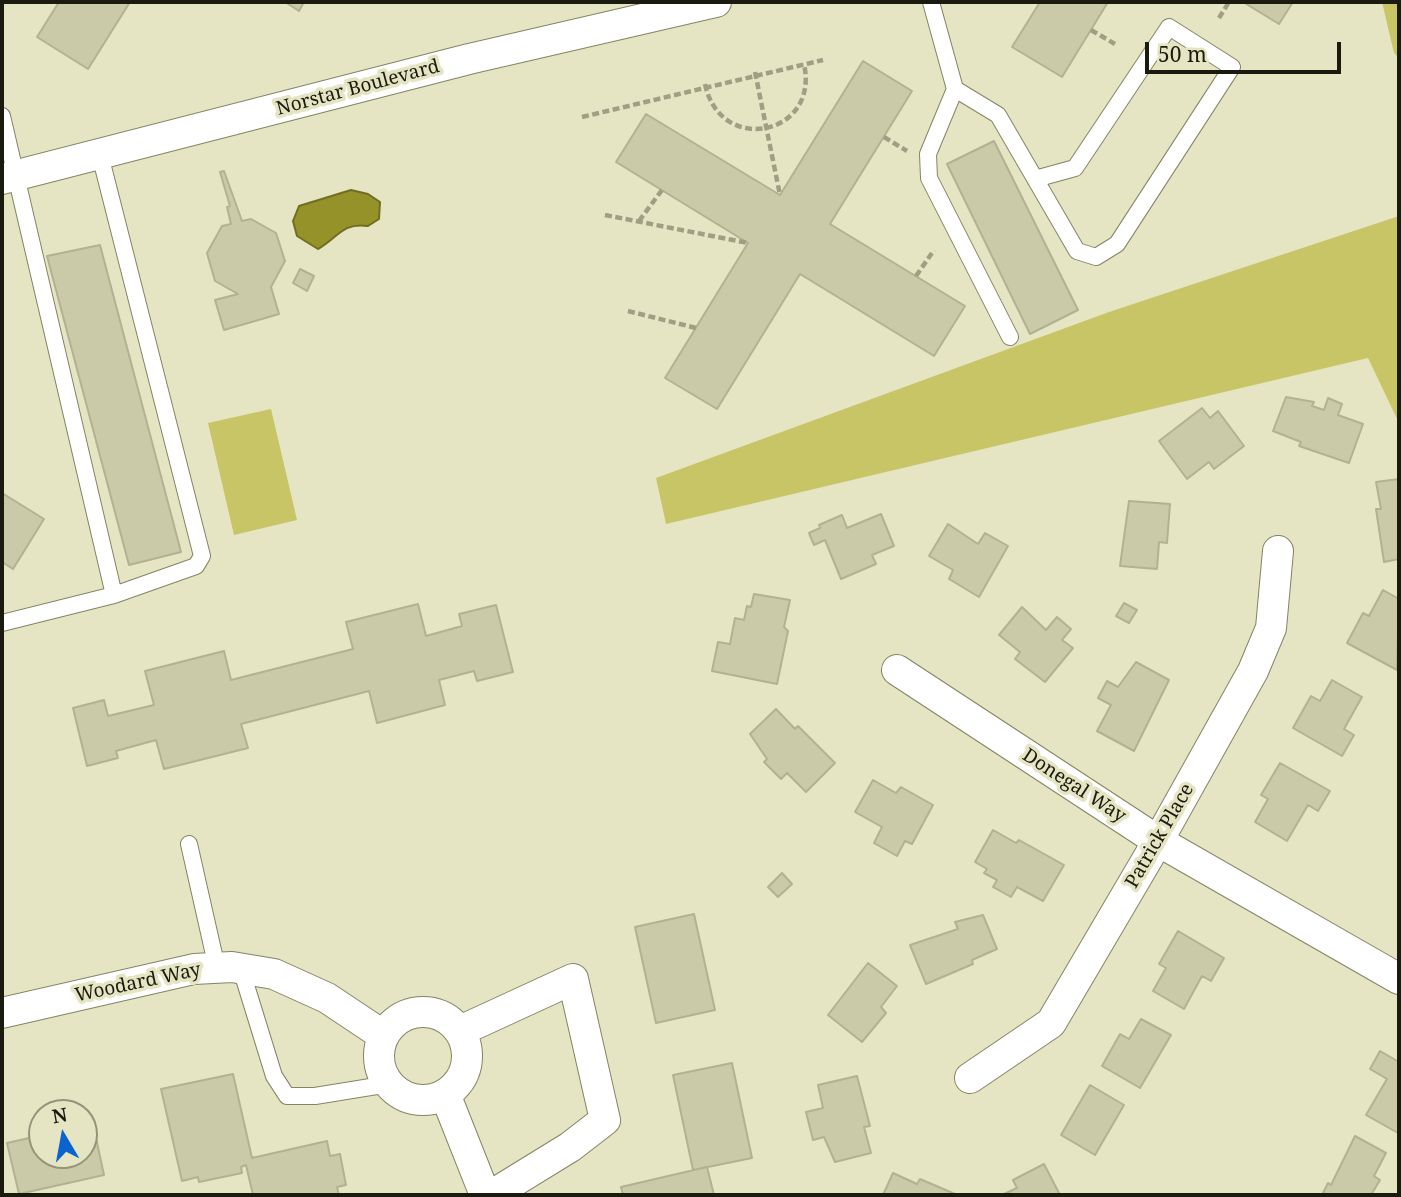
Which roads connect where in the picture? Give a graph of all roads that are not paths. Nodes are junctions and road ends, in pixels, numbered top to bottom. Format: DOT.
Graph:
graph roads {
  1 [pos="716,2"];
  2 [pos="931,2"];
  3 [pos="955,89"];
  4 [pos="2,116"];
  5 [pos="100,155"];
  6 [pos="9,177"];
  7 [pos="1035,179"];
  8 [pos="1010,337"];
  9 [pos="1278,551"];
  10 [pos="114,595"];
  11 [pos="2,623"];
  12 [pos="897,670"];
  13 [pos="1158,841"];
  14 [pos="189,844"];
  15 [pos="229,968"];
  16 [pos="1399,979"];
  17 [pos="2,1013"];
  18 [pos="460,1031"];
  19 [pos="384,1037"];
  20 [pos="970,1078"];
  21 [pos="389,1084"];
  22 [pos="445,1094"];
  23 [pos="485,1195"];
  24 [pos="492,1195"];
  1 -- 5 [label="street, Norstar Boulevard"];
  2 -- 3 [label="lane"];
  3 -- 7 [label="lane"];
  3 -- 8 [label="lane"];
  4 -- 6 [label="lane"];
  5 -- 6 [label="street, Norstar Boulevard"];
  5 -- 10 [label="lane"];
  6 -- 10 [label="lane"];
  7 -- 7 [label="lane"];
  9 -- 13 [label="street, Patrick Place"];
  10 -- 11 [label="lane"];
  12 -- 13 [label="street, Donegal Way"];
  13 -- 16 [label="street, Donegal Way"];
  13 -- 20 [label="street, Patrick Place"];
  14 -- 15 [label="lane"];
  15 -- 17 [label="street, Woodard Way"];
  15 -- 19 [label="street, Woodard Way"];
  15 -- 21 [label="lane"];
  18 -- 19 [label="street"];
  18 -- 22 [label="street"];
  18 -- 24 [label="street"];
  19 -- 21 [label="street"];
  21 -- 22 [label="street"];
  22 -- 23 [label="street"];
}
